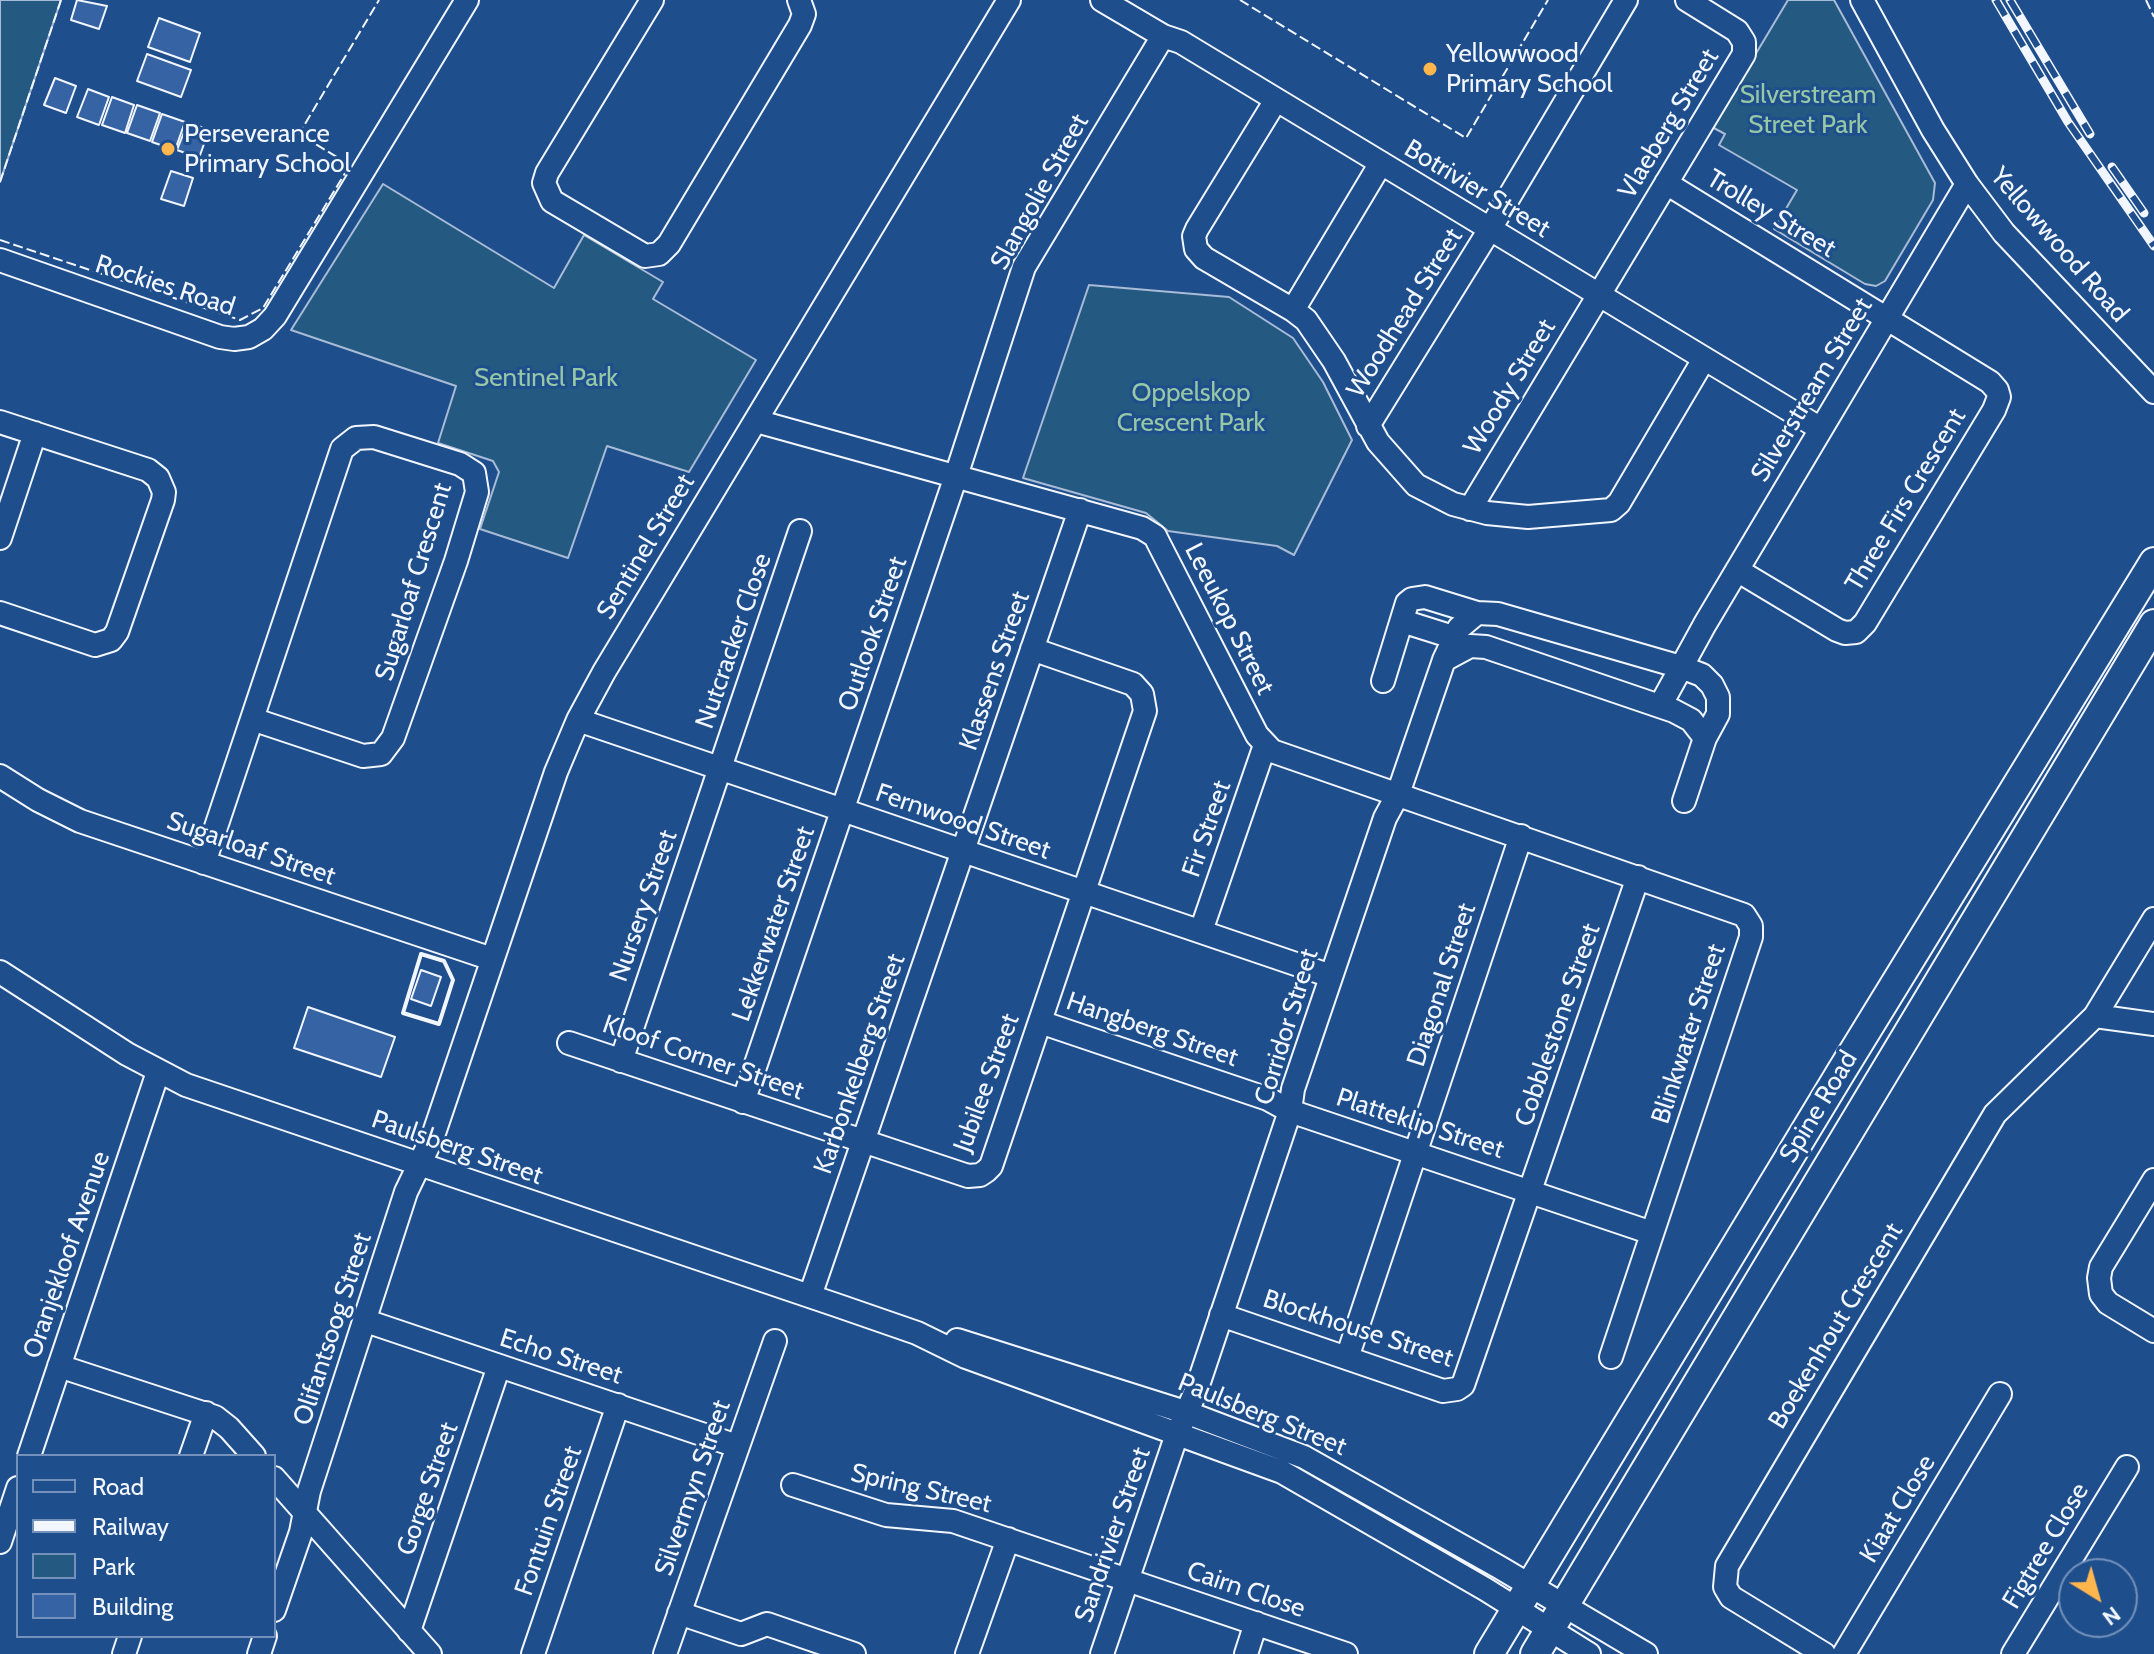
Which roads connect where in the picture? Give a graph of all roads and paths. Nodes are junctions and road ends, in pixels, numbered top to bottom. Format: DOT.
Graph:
graph roads {
  1 [pos="467,0"];
  2 [pos="652,0"];
  3 [pos="799,0"];
  4 [pos="1009,0"];
  5 [pos="1102,0"];
  6 [pos="1626,0"];
  7 [pos="1687,0"];
  8 [pos="1862,0"];
  9 [pos="1163,36"];
  10 [pos="1276,100"];
  11 [pos="1381,163"];
  12 [pos="1666,183"];
  13 [pos="1967,184"];
  14 [pos="1490,229"];
  15 [pos="0,260"];
  16 [pos="1599,295"];
  17 [pos="1293,310"];
  18 [pos="1887,318"];
  19 [pos="1704,359"];
  20 [pos="2154,392"];
  21 [pos="756,421"];
  22 [pos="0,422"];
  23 [pos="1368,426"];
  24 [pos="1821,429"];
  25 [pos="35,433"];
  26 [pos="956,476"];
  27 [pos="1470,509"];
  28 [pos="1080,510"];
  29 [pos="800,531"];
  30 [pos="0,538"];
  31 [pos="2154,562"];
  32 [pos="1737,570"];
  33 [pos="0,613"];
  34 [pos="1477,613"];
  35 [pos="1402,621"];
  36 [pos="2154,624"];
  37 [pos="1456,638"];
  38 [pos="1032,649"];
  39 [pos="1444,660"];
  40 [pos="1681,667"];
  41 [pos="1383,681"];
  42 [pos="1660,706"];
  43 [pos="252,719"];
  44 [pos="578,720"];
  45 [pos="1705,738"];
  46 [pos="1265,745"];
  47 [pos="720,769"];
  48 [pos="0,776"];
  49 [pos="1398,794"];
  50 [pos="1684,801"];
  51 [pos="842,810"];
  52 [pos="1521,836"];
  53 [pos="962,851"];
  54 [pos="204,863"];
  55 [pos="1638,877"];
  56 [pos="1084,892"];
  57 [pos="2154,919"];
  58 [pos="1201,931"];
  59 [pos="492,959"];
  60 [pos="0,972"];
  61 [pos="1331,976"];
  62 [pos="2095,1016"];
  63 [pos="1040,1022"];
  64 [pos="2154,1024"];
  65 [pos="569,1043"];
  66 [pos="621,1061"];
  67 [pos="158,1072"];
  68 [pos="743,1102"];
  69 [pos="1290,1111"];
  70 [pos="864,1142"];
  71 [pos="1415,1152"];
  72 [pos="419,1165"];
  73 [pos="2154,1180"];
  74 [pos="1531,1191"];
  75 [pos="1652,1233"];
  76 [pos="810,1296"];
  77 [pos="1221,1315"];
  78 [pos="366,1321"];
  79 [pos="2154,1331"];
  80 [pos="917,1333"];
  81 [pos="775,1341"];
  82 [pos="1611,1357"];
  83 [pos="1347,1358"];
  84 [pos="59,1366"];
  85 [pos="499,1366"];
  86 [pos="2000,1394"];
  87 [pos="618,1405"];
  88 [pos="206,1413"];
  89 [pos="1188,1413"];
  90 [pos="1177,1434"];
  91 [pos="737,1446"];
  92 [pos="30,1454"];
  93 [pos="192,1454"];
  94 [pos="252,1454"];
  95 [pos="2127,1467"];
  96 [pos="276,1480"];
  97 [pos="793,1485"];
  98 [pos="16,1494"];
  99 [pos="304,1512"];
  100 [pos="1008,1539"];
  101 [pos="0,1542"];
  102 [pos="1127,1579"];
  103 [pos="1523,1596"];
  104 [pos="276,1604"];
  105 [pos="679,1613"];
  106 [pos="1557,1617"];
  107 [pos="1256,1623"];
  108 [pos="409,1631"];
  109 [pos="430,1654"];
  110 [pos="533,1654"];
  111 [pos="665,1654"];
  112 [pos="854,1654"];
  113 [pos="967,1654"];
  114 [pos="1102,1654"];
  115 [pos="1246,1654"];
  116 [pos="1346,1654"];
  117 [pos="1489,1654"];
  118 [pos="1535,1654"];
  119 [pos="1589,1654"];
  120 [pos="1646,1654"];
  121 [pos="1824,1654"];
  122 [pos="1844,1654"];
  123 [pos="2013,1654"];
  1 -- 15 [label="street, Rockies Road"];
  2 -- 3 [label="street"];
  4 -- 21 [label="street, Sentinel Street"];
  5 -- 9 [label="street, Botrivier Street"];
  6 -- 14 [label="street, Woodhead Street"];
  7 -- 12 [label="street, Vlaeberg Street"];
  8 -- 13 [label="street, Yellowwood Road"];
  9 -- 10 [label="street, Botrivier Street"];
  9 -- 26 [label="street, Slangolie Street"];
  10 -- 11 [label="street, Botrivier Street"];
  10 -- 17 [label="street"];
  11 -- 14 [label="street, Botrivier Street"];
  11 -- 17 [label="street"];
  12 -- 16 [label="street, Vlaeberg Street"];
  12 -- 18 [label="street, Trolley Street"];
  13 -- 18 [label="street, Silverstream Street"];
  13 -- 20 [label="street, Yellowwood Road"];
  14 -- 16 [label="street, Botrivier Street"];
  14 -- 23 [label="street, Woodhead Street"];
  16 -- 19 [label="street, Botrivier Street"];
  16 -- 27 [label="street, Woody Street"];
  17 -- 23 [label="street"];
  18 -- 24 [label="street, Silverstream Street"];
  18 -- 32 [label="street, Three Firs Crescent"];
  19 -- 24 [label="street, Botrivier Street"];
  19 -- 27 [label="street"];
  21 -- 26 [label="street, Leeukop Street"];
  21 -- 44 [label="street, Sentinel Street"];
  22 -- 25 [label="street"];
  23 -- 27 [label="street"];
  24 -- 32 [label="street, Silverstream Street"];
  25 -- 30 [label="street"];
  25 -- 33 [label="street"];
  26 -- 28 [label="street, Leeukop Street"];
  26 -- 51 [label="street, Outlook Street"];
  28 -- 38 [label="street, Klassens Street"];
  28 -- 46 [label="street, Leeukop Street"];
  29 -- 47 [label="street, Nutcracker Close"];
  31 -- 103 [label="main road, Spine Road"];
  32 -- 40 [label="street, Silverstream Street"];
  34 -- 35 [label="street"];
  34 -- 37 [label="street, Corridor Street"];
  34 -- 40 [label="street"];
  35 -- 37 [label="street"];
  35 -- 41 [label="street"];
  36 -- 106 [label="main road, Spine Road"];
  37 -- 39 [label="street, Corridor Street"];
  38 -- 53 [label="street, Klassens Street"];
  38 -- 56 [label="street, Jubilee Street"];
  39 -- 42 [label="street"];
  39 -- 49 [label="street, Corridor Street"];
  40 -- 42 [label="street, Silverstream Street"];
  40 -- 45 [label="street"];
  42 -- 45 [label="street"];
  43 -- 43 [label="street, Sugarloaf Crescent"];
  43 -- 54 [label="street, Sugarloaf Crescent"];
  44 -- 47 [label="street, Fernwood Street"];
  44 -- 59 [label="street, Sentinel Street"];
  45 -- 50 [label="street"];
  46 -- 49 [label="street"];
  46 -- 58 [label="street, Fir Street"];
  47 -- 51 [label="street, Fernwood Street"];
  47 -- 66 [label="street, Nursery Street"];
  48 -- 54 [label="street, Sugarloaf Street"];
  49 -- 52 [label="street"];
  49 -- 61 [label="street, Corridor Street"];
  51 -- 53 [label="street, Fernwood Street"];
  51 -- 68 [label="street, Lekkerwater Street"];
  52 -- 55 [label="street"];
  52 -- 71 [label="street, Diagonal Street"];
  53 -- 56 [label="street, Fernwood Street"];
  53 -- 70 [label="street, Karbonkelberg Street"];
  54 -- 59 [label="street, Sugarloaf Street"];
  55 -- 74 [label="street, Cobblestone Street"];
  55 -- 75 [label="street, Blinkwater Street"];
  56 -- 58 [label="street, Fernwood Street"];
  56 -- 63 [label="street, Jubilee Street"];
  57 -- 62 [label="street"];
  58 -- 61 [label="street, Fernwood Street"];
  59 -- 72 [label="street, Sentinel Street"];
  60 -- 67 [label="street, Paulsberg Street"];
  61 -- 69 [label="street, Corridor Street"];
  62 -- 64 [label="street"];
  62 -- 121 [label="street, Boekenhout Crescent"];
  63 -- 69 [label="street, Hangberg Street"];
  63 -- 70 [label="street, Jubilee Street"];
  65 -- 66 [label="street, Kloof Corner Street"];
  66 -- 68 [label="street, Kloof Corner Street"];
  67 -- 72 [label="street, Paulsberg Street"];
  67 -- 84 [label="street, Oranjekloof Avenue"];
  68 -- 70 [label="street, Kloof Corner Street"];
  69 -- 71 [label="street, Platteklip Street"];
  69 -- 77 [label="street, Corridor Street"];
  70 -- 76 [label="street, Karbonkelberg Street"];
  71 -- 74 [label="street, Platteklip Street"];
  71 -- 83 [label="street, Diagonal Street"];
  72 -- 76 [label="street, Paulsberg Street"];
  72 -- 78 [label="street, Olifantsoog Street"];
  73 -- 79 [label="street"];
  74 -- 75 [label="street"];
  74 -- 83 [label="street, Blockhouse Street"];
  75 -- 82 [label="street, Blinkwater Street"];
  76 -- 80 [label="street, Paulsberg Street"];
  77 -- 83 [label="street, Blockhouse Street"];
  77 -- 89 [label="street, Corridor Street"];
  78 -- 85 [label="street, Echo Street"];
  78 -- 99 [label="street, Olifantsoog Street"];
  80 -- 89 [label="street, Paulsberg Street"];
  80 -- 90 [label="street, Paulsberg Street"];
  81 -- 91 [label="street, Silvermyn Street"];
  84 -- 88 [label="street"];
  84 -- 92 [label="street, Oranjekloof Avenue"];
  85 -- 87 [label="street, Echo Street"];
  85 -- 108 [label="street, Gorge Street"];
  86 -- 122 [label="street, Kiaat Close"];
  87 -- 91 [label="street, Echo Street"];
  87 -- 110 [label="street, Fontuin Street"];
  88 -- 93 [label="street"];
  88 -- 94 [label="street"];
  89 -- 90 [label="street, Sandrivier Street"];
  89 -- 103 [label="street, Paulsberg Street"];
  90 -- 102 [label="street, Sandrivier Street"];
  90 -- 103 [label="street, Paulsberg Street"];
  91 -- 105 [label="street, Silvermyn Street"];
  95 -- 123 [label="street, Figtree Close"];
  96 -- 99 [label="street"];
  97 -- 100 [label="street, Spring Street"];
  98 -- 101 [label="street"];
  99 -- 104 [label="street, Olifantsoog Street"];
  99 -- 108 [label="street"];
  100 -- 102 [label="street, Spring Street"];
  100 -- 113 [label="street"];
  102 -- 107 [label="street, Cairn Close"];
  102 -- 114 [label="street, Sandrivier Street"];
  103 -- 106 [label="street, Paulsberg Street"];
  103 -- 117 [label="main road, Spine Road"];
  105 -- 111 [label="street, Silvermyn Street"];
  105 -- 112 [label="street"];
  106 -- 118 [label="main road, Spine Road"];
  106 -- 119 [label="street"];
  106 -- 120 [label="street"];
  107 -- 115 [label="street"];
  107 -- 116 [label="street, Cairn Close"];
  108 -- 109 [label="street"];
}
